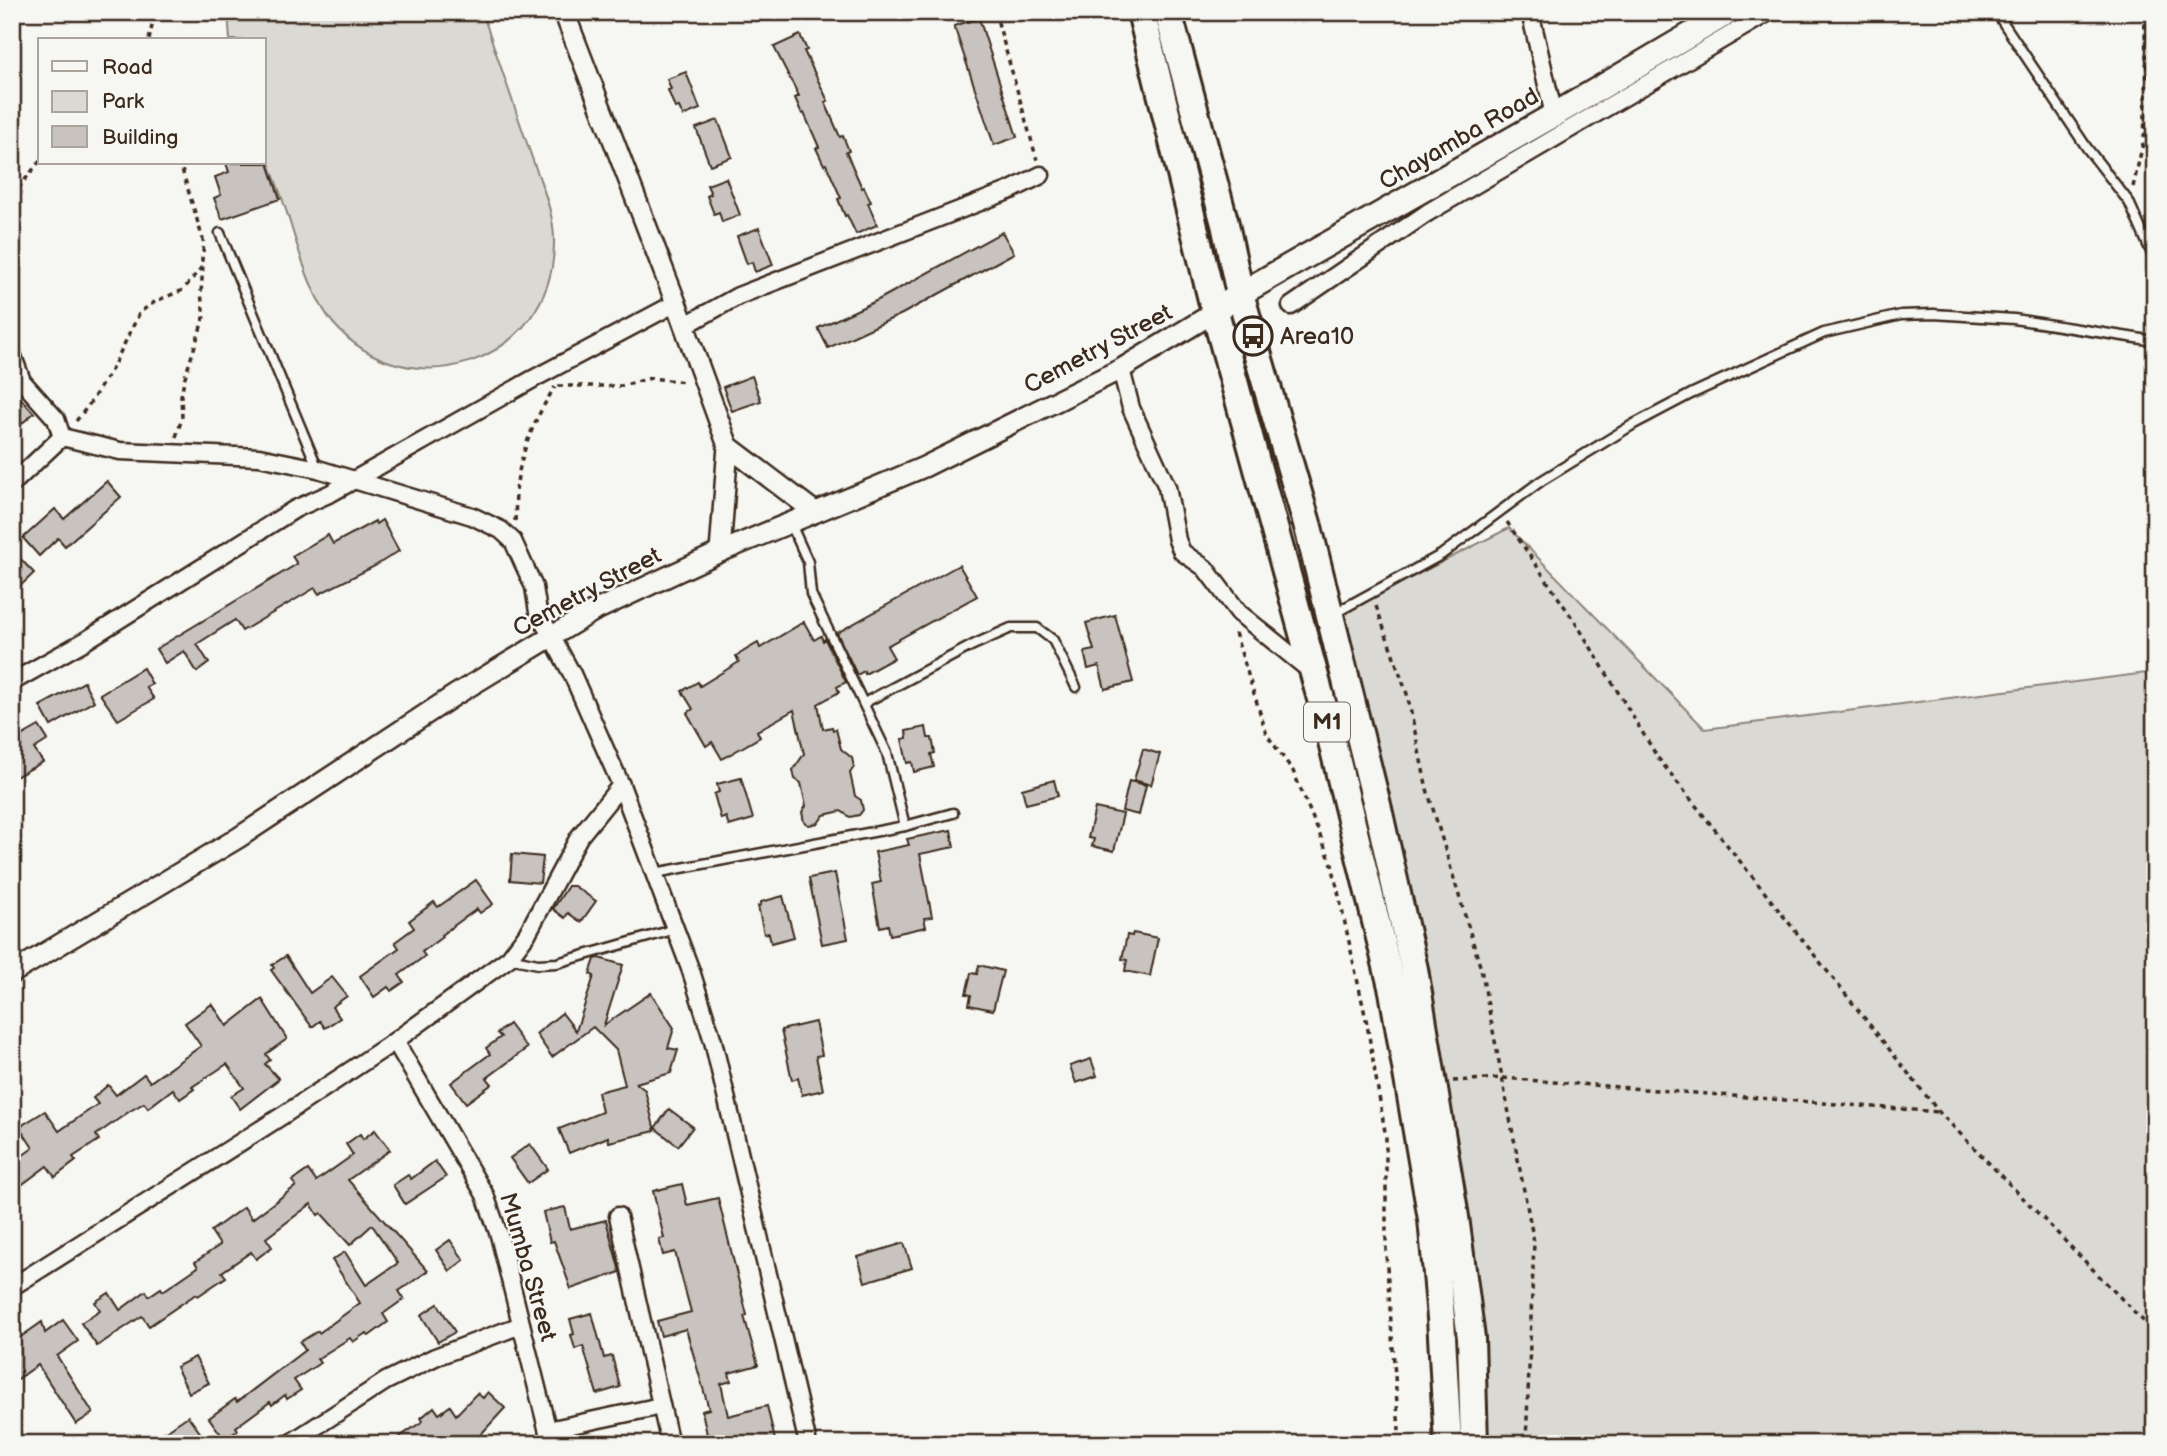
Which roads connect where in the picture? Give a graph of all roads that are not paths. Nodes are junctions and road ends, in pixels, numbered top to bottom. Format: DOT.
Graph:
graph roads {
  1 [pos="564,12"];
  2 [pos="1141,12"];
  3 [pos="1168,12"];
  4 [pos="1530,12"];
  5 [pos="1729,12"];
  6 [pos="1769,12"];
  7 [pos="1996,12"];
  8 [pos="1554,115"];
  9 [pos="1041,175"];
  10 [pos="220,233"];
  11 [pos="2155,261"];
  12 [pos="1240,293"];
  13 [pos="676,303"];
  14 [pos="1291,306"];
  15 [pos="1215,312"];
  16 [pos="684,326"];
  17 [pos="2155,341"];
  18 [pos="12,354"];
  19 [pos="1121,369"];
  20 [pos="62,437"];
  21 [pos="728,446"];
  22 [pos="318,469"];
  23 [pos="352,481"];
  24 [pos="12,484"];
  25 [pos="814,512"];
  26 [pos="790,522"];
  27 [pos="720,552"];
  28 [pos="1330,615"];
  29 [pos="549,636"];
  30 [pos="1314,674"];
  31 [pos="13,681"];
  32 [pos="1076,687"];
  33 [pos="864,703"];
  34 [pos="621,785"];
  35 [pos="953,813"];
  36 [pos="905,826"];
  37 [pos="655,873"];
  38 [pos="677,929"];
  39 [pos="509,958"];
  40 [pos="12,972"];
  41 [pos="395,1041"];
  42 [pos="618,1216"];
  43 [pos="12,1287"];
  44 [pos="522,1325"];
  45 [pos="662,1406"];
  46 [pos="550,1437"];
  47 [pos="289,1444"];
  48 [pos="670,1444"];
  49 [pos="808,1444"];
  50 [pos="1448,1444"];
  51 [pos="1474,1444"];
  1 -- 13 [label="street"];
  2 -- 15 [label="highway, M1"];
  3 -- 12 [label="highway, M1"];
  4 -- 8 [label="street"];
  5 -- 8 [label="main road, Chayamba Road"];
  6 -- 14 [label="street"];
  7 -- 11 [label="lane"];
  8 -- 12 [label="main road, Chayamba Road"];
  9 -- 16 [label="street"];
  10 -- 22 [label="lane"];
  12 -- 15 [label="main road, Chayamba Road"];
  12 -- 28 [label="highway, M1"];
  13 -- 16 [label="street"];
  13 -- 23 [label="street"];
  15 -- 19 [label="street, Cemetry Street"];
  15 -- 30 [label="highway, M1"];
  16 -- 21 [label="street"];
  17 -- 28 [label="lane"];
  18 -- 20 [label="street"];
  19 -- 25 [label="street, Cemetry Street"];
  19 -- 30 [label="street"];
  20 -- 22 [label="street"];
  20 -- 24 [label="street"];
  21 -- 25 [label="street"];
  21 -- 27 [label="street"];
  22 -- 23 [label="street"];
  23 -- 29 [label="street"];
  23 -- 31 [label="street"];
  25 -- 26 [label="street, Cemetry Street"];
  26 -- 27 [label="street, Cemetry Street"];
  26 -- 33 [label="lane"];
  27 -- 29 [label="street, Cemetry Street"];
  28 -- 51 [label="highway, M1"];
  29 -- 34 [label="street"];
  29 -- 40 [label="street, Cemetry Street"];
  30 -- 50 [label="highway, M1"];
  32 -- 33 [label="lane"];
  33 -- 36 [label="lane"];
  34 -- 37 [label="street"];
  34 -- 39 [label="street"];
  35 -- 36 [label="lane"];
  36 -- 37 [label="lane"];
  37 -- 38 [label="street"];
  38 -- 39 [label="lane"];
  38 -- 49 [label="street"];
  39 -- 41 [label="street"];
  41 -- 43 [label="street"];
  41 -- 44 [label="street, Mumba Street"];
  42 -- 45 [label="street"];
  44 -- 46 [label="street, Mumba Street"];
  44 -- 47 [label="street"];
  45 -- 46 [label="street"];
  45 -- 48 [label="street"];
}
